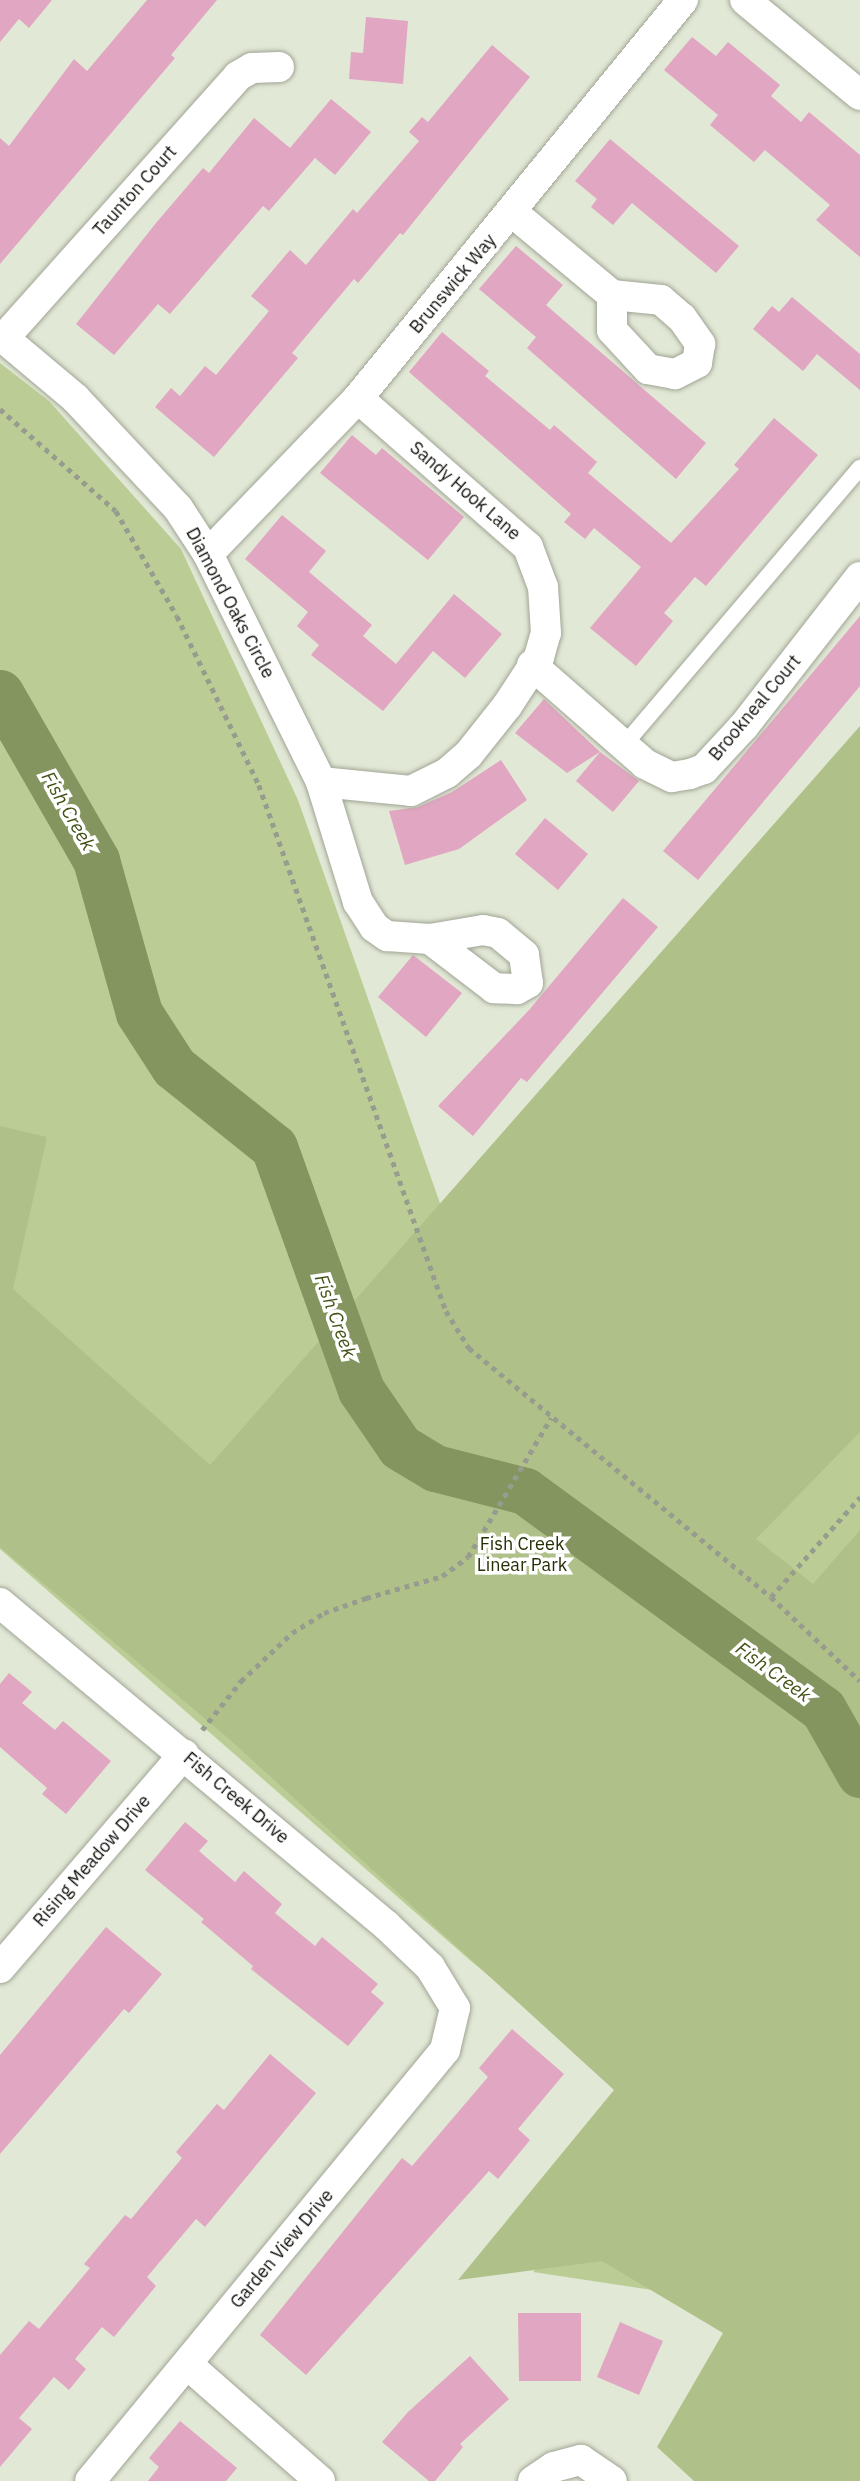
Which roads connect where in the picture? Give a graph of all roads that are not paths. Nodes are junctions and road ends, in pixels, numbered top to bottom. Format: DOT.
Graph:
graph roads {
  1 [pos="682,0"];
  2 [pos="745,0"];
  3 [pos="279,67"];
  4 [pos="860,95"];
  5 [pos="512,212"];
  6 [pos="612,295"];
  7 [pos="2,337"];
  8 [pos="358,398"];
  9 [pos="860,468"];
  10 [pos="208,554"];
  11 [pos="860,577"];
  12 [pos="532,665"];
  13 [pos="624,745"];
  14 [pos="321,782"];
  15 [pos="430,939"];
  16 [pos="0,1603"];
  17 [pos="184,1755"];
  18 [pos="0,1968"];
  19 [pos="455,2008"];
  20 [pos="187,2364"];
  21 [pos="90,2481"];
  22 [pos="320,2481"];
  23 [pos="533,2481"];
  24 [pos="612,2481"];
  1 -- 5 [label="street, Brunswick Way"];
  2 -- 4 [label="street"];
  3 -- 7 [label="street, Taunton Court"];
  5 -- 6 [label="street"];
  5 -- 8 [label="street, Brunswick Way"];
  7 -- 10 [label="street, Diamond Oaks Circle"];
  8 -- 10 [label="street, Brunswick Way"];
  8 -- 12 [label="street, Sandy Hook Lane"];
  9 -- 13 [label="lane"];
  10 -- 14 [label="street, Diamond Oaks Circle"];
  11 -- 13 [label="street, Brookneal Court"];
  12 -- 13 [label="street, Brookneal Court"];
  12 -- 14 [label="street, Sandy Hook Lane"];
  14 -- 15 [label="street, Diamond Oaks Circle"];
  16 -- 17 [label="street, Fish Creek Drive"];
  17 -- 18 [label="street, Rising Meadow Drive"];
  17 -- 19 [label="street, Fish Creek Drive"];
  19 -- 20 [label="street, Garden View Drive"];
  20 -- 21 [label="street, Garden View Drive"];
  20 -- 22 [label="street"];
  23 -- 24 [label="street"];
}
